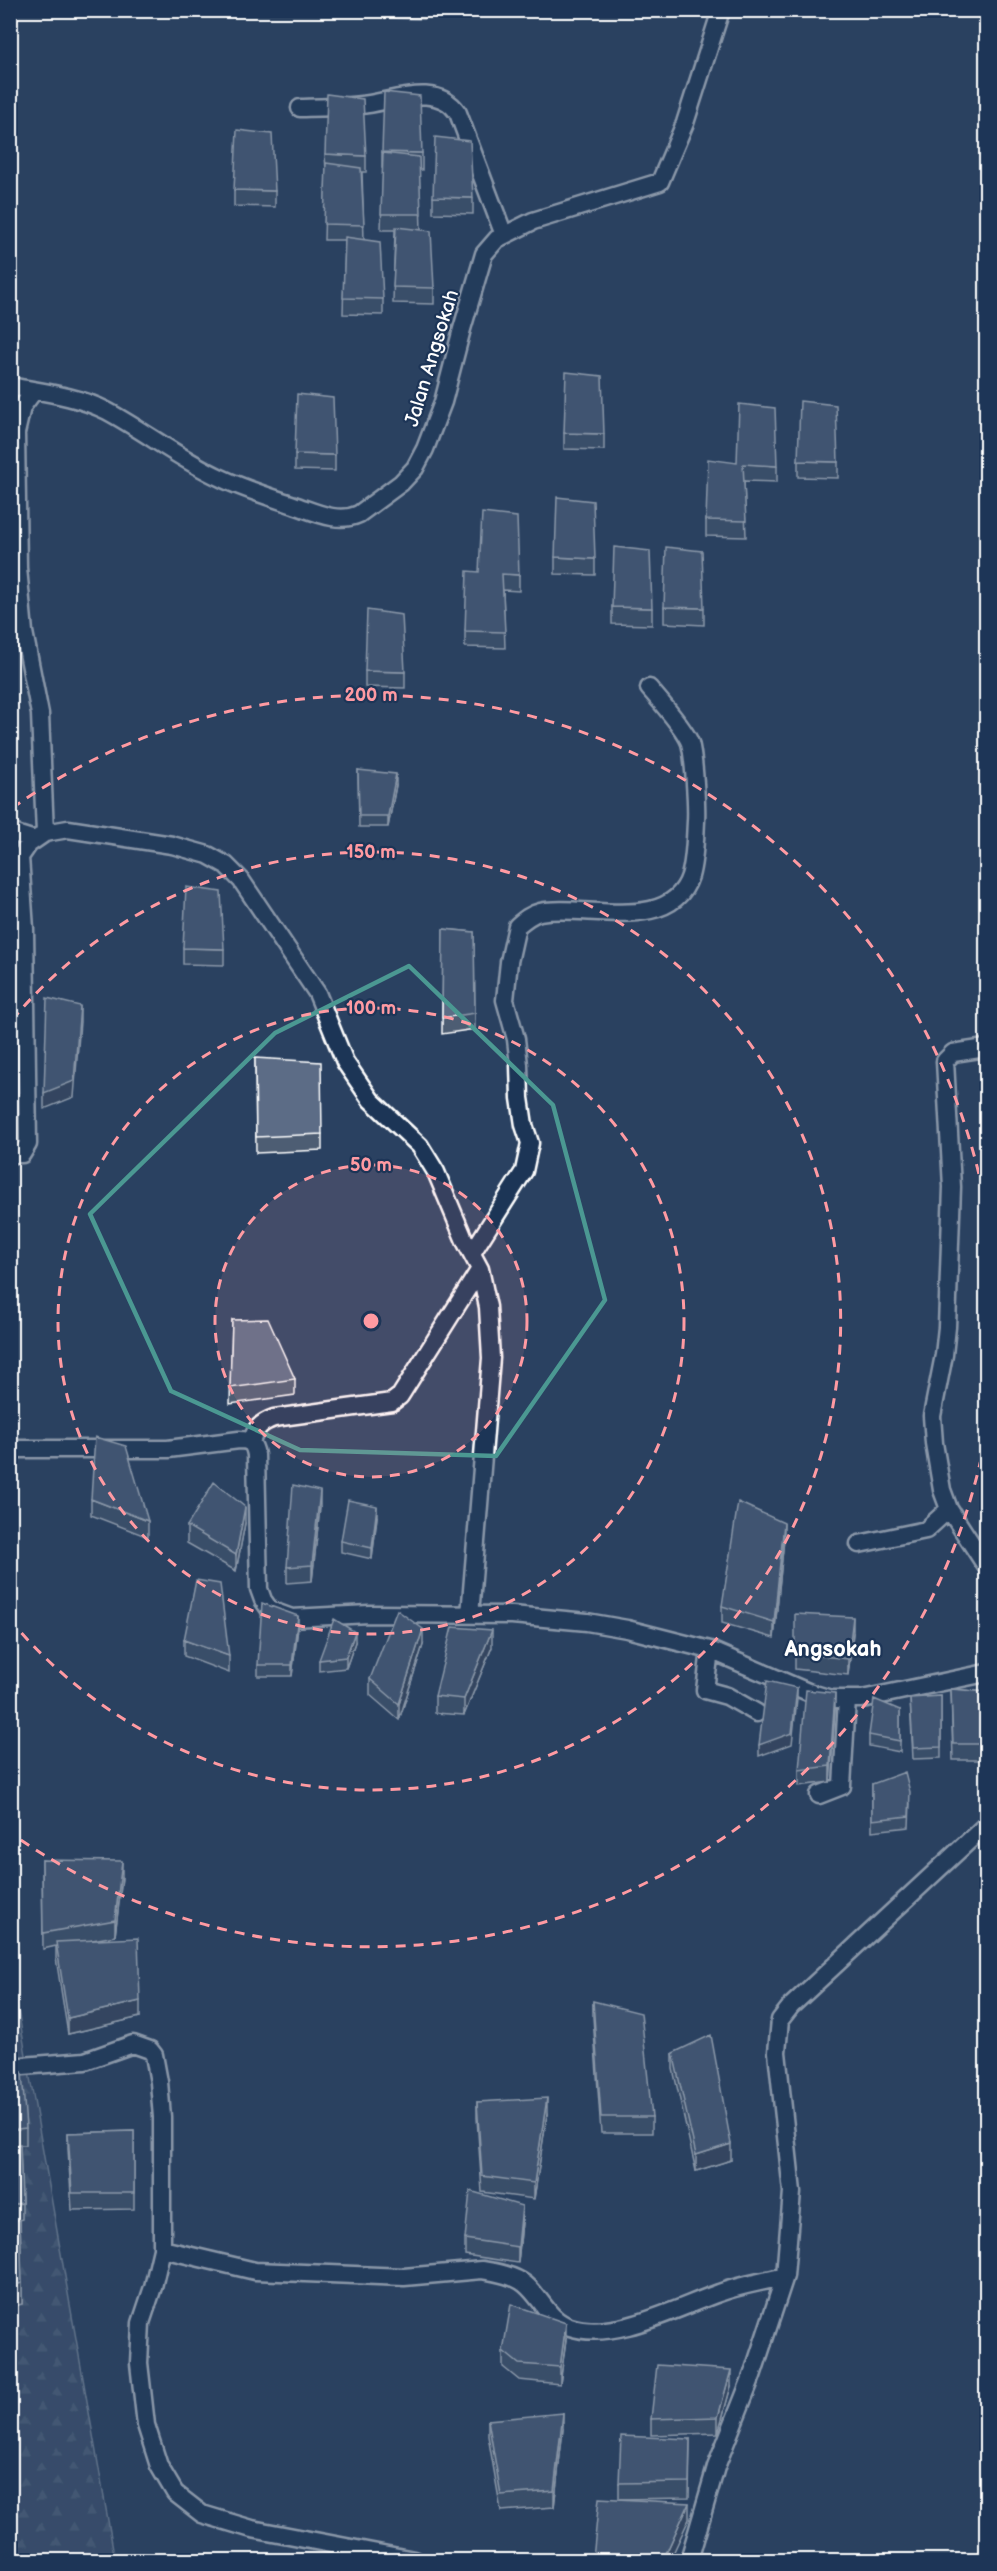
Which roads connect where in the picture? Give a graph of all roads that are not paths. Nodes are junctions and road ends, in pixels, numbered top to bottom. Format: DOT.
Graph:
graph roads {
  1 [pos="721,10"];
  2 [pos="300,108"];
  3 [pos="504,235"];
  4 [pos="10,386"];
  5 [pos="34,391"];
  6 [pos="649,688"];
  7 [pos="10,832"];
  8 [pos="40,837"];
  9 [pos="987,1048"];
  10 [pos="10,1154"];
  11 [pos="472,1253"];
  12 [pos="480,1269"];
  13 [pos="251,1442"];
  14 [pos="10,1449"];
  15 [pos="949,1509"];
  16 [pos="859,1544"];
  17 [pos="987,1566"];
  18 [pos="470,1615"];
  19 [pos="710,1650"];
  20 [pos="987,1673"];
  21 [pos="847,1699"];
  22 [pos="757,1713"];
  23 [pos="819,1796"];
  24 [pos="987,1825"];
  25 [pos="10,2067"];
  26 [pos="162,2249"];
  27 [pos="785,2276"];
  28 [pos="414,2560"];
  29 [pos="689,2560"];
  1 -- 3 [label="street, Jalan Angsokah"];
  2 -- 3 [label="street"];
  3 -- 5 [label="street, Jalan Angsokah"];
  4 -- 5 [label="street, Jalan Angsokah"];
  5 -- 8 [label="street"];
  6 -- 11 [label="street"];
  7 -- 8 [label="street"];
  8 -- 10 [label="street"];
  8 -- 11 [label="street"];
  9 -- 15 [label="street"];
  11 -- 12 [label="street"];
  12 -- 13 [label="street"];
  12 -- 18 [label="street"];
  13 -- 14 [label="street"];
  13 -- 18 [label="street"];
  15 -- 16 [label="street"];
  15 -- 17 [label="street"];
  18 -- 19 [label="street"];
  19 -- 21 [label="street"];
  19 -- 22 [label="street"];
  20 -- 21 [label="street"];
  21 -- 23 [label="street"];
  24 -- 27 [label="street"];
  25 -- 26 [label="street"];
  26 -- 27 [label="street"];
  26 -- 28 [label="street"];
  27 -- 29 [label="street"];
}
